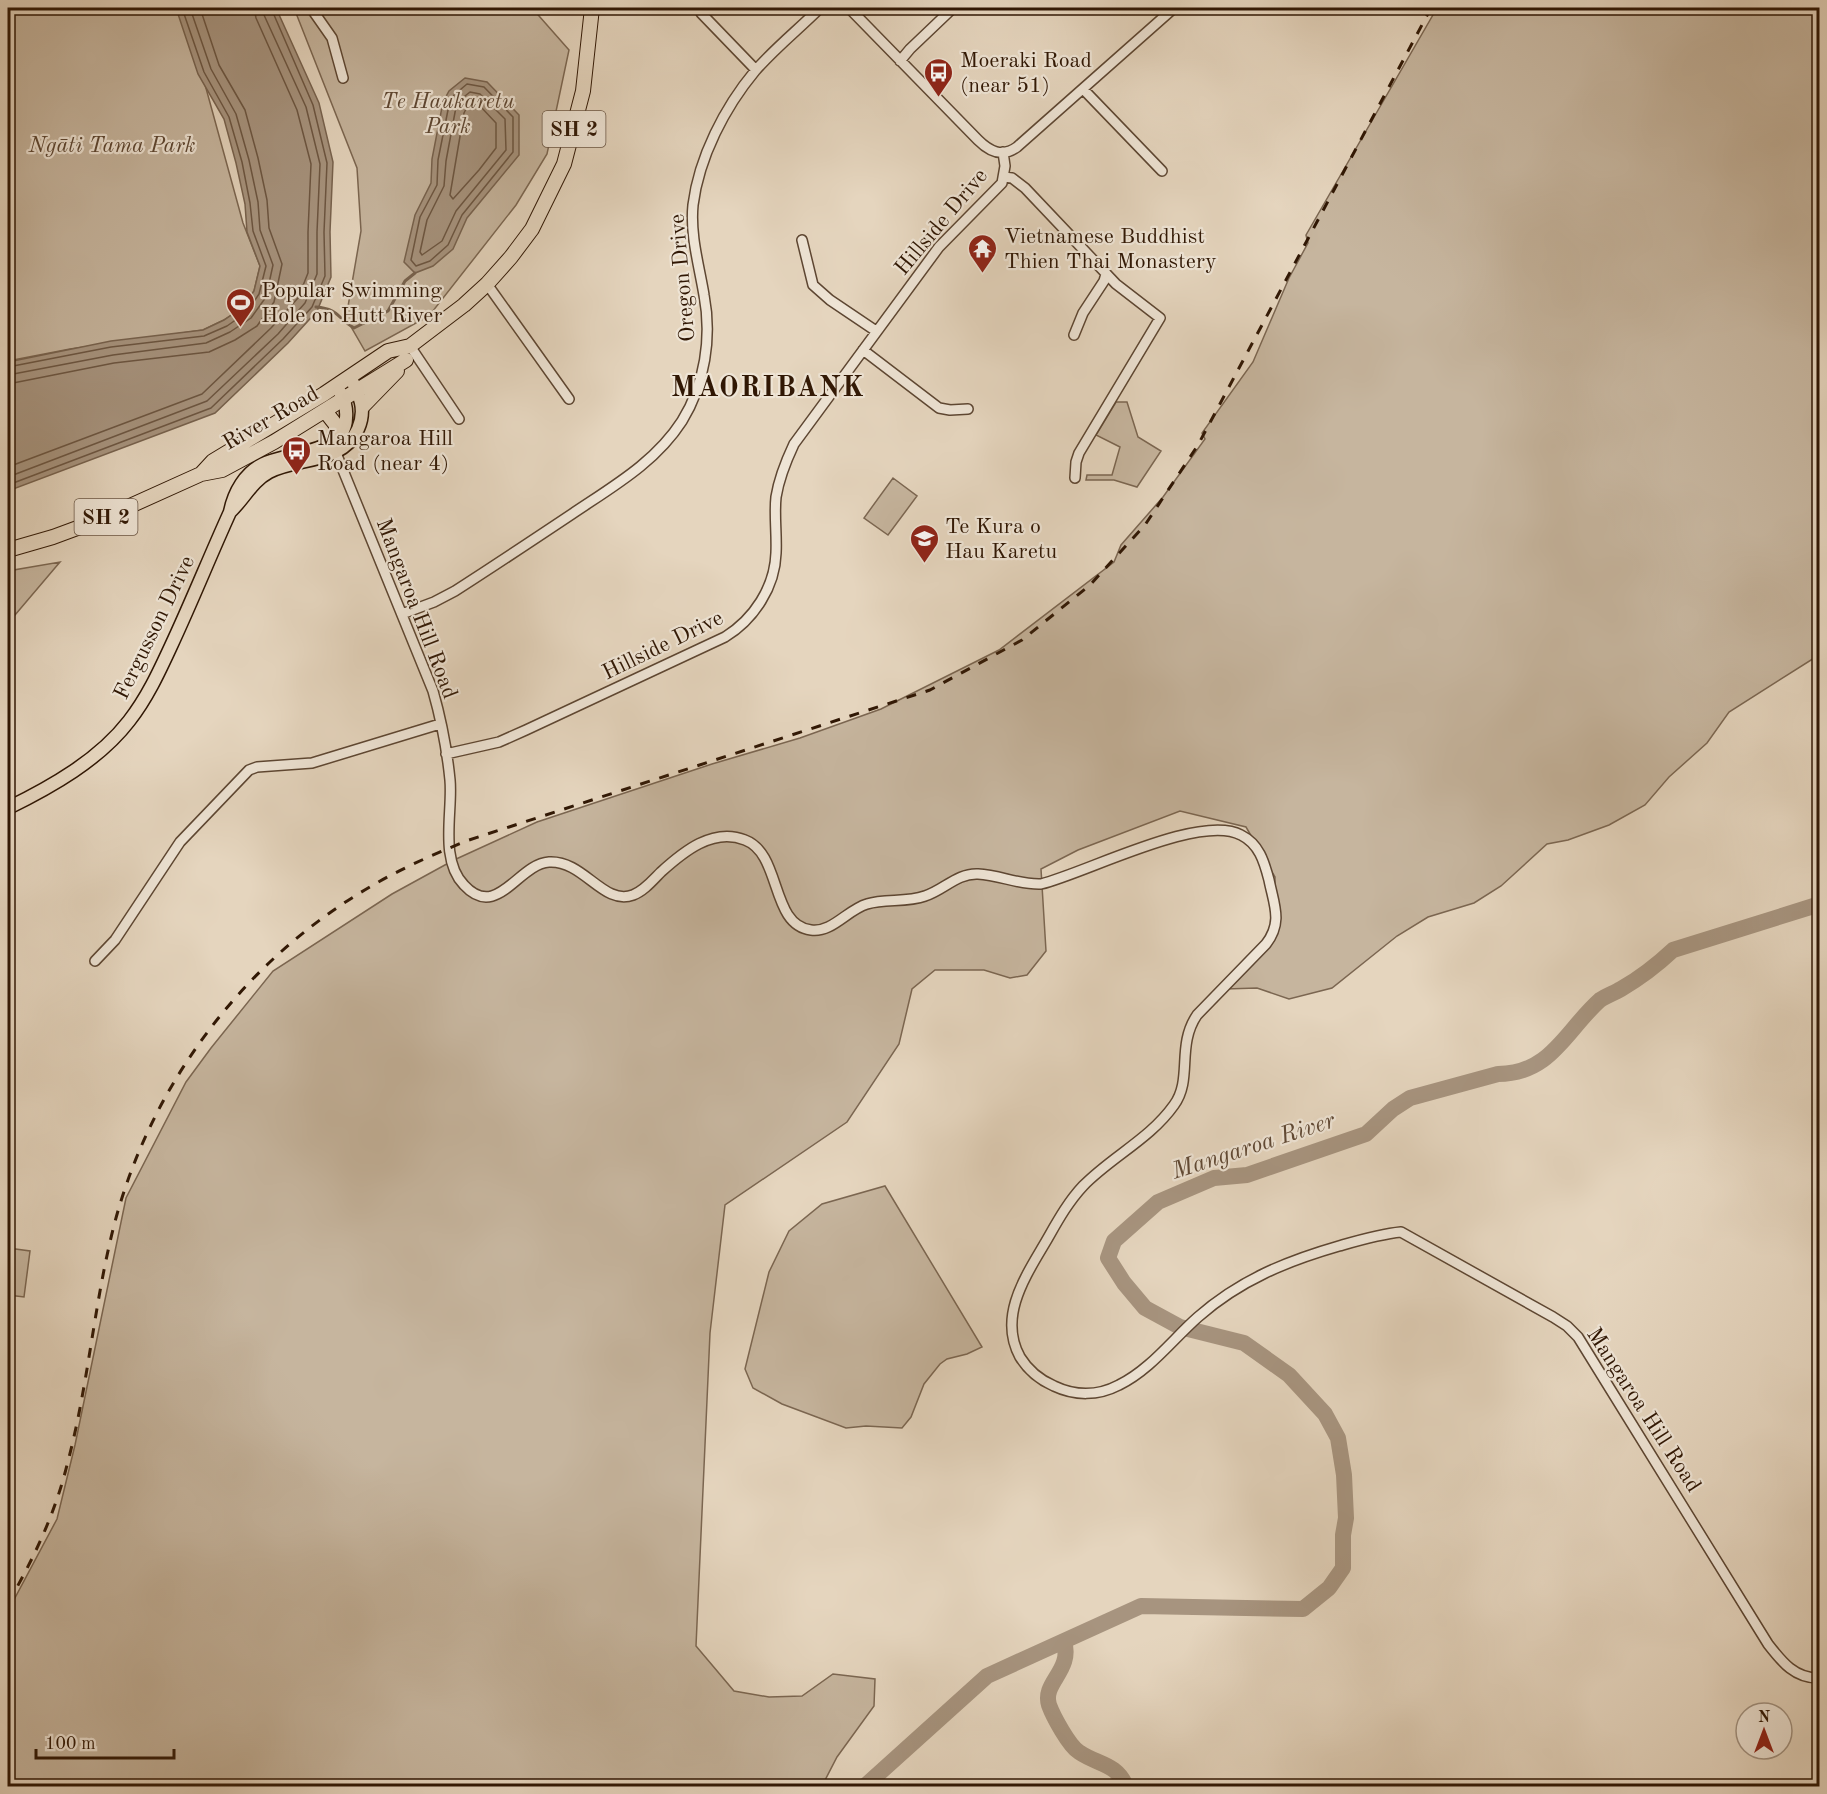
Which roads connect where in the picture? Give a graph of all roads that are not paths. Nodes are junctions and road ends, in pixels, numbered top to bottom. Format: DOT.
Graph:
graph roads {
  1 [pos="310,8"];
  2 [pos="592,8"];
  3 [pos="820,8"];
  4 [pos="849,8"];
  5 [pos="953,8"];
  6 [pos="1174,8"];
  7 [pos="701,14"];
  8 [pos="900,61"];
  9 [pos="756,70"];
  10 [pos="343,78"];
  11 [pos="1083,89"];
  12 [pos="1003,152"];
  13 [pos="1162,171"];
  14 [pos="1004,177"];
  15 [pos="802,240"];
  16 [pos="1106,274"];
  17 [pos="487,284"];
  18 [pos="876,331"];
  19 [pos="1074,335"];
  20 [pos="410,346"];
  21 [pos="863,350"];
  22 [pos="406,360"];
  23 [pos="350,377"];
  24 [pos="357,390"];
  25 [pos="340,392"];
  26 [pos="569,399"];
  27 [pos="363,406"];
  28 [pos="968,409"];
  29 [pos="325,411"];
  30 [pos="459,419"];
  31 [pos="335,445"];
  32 [pos="201,474"];
  33 [pos="1075,478"];
  34 [pos="8,550"];
  35 [pos="402,614"];
  36 [pos="440,724"];
  37 [pos="446,754"];
  38 [pos="8,808"];
  39 [pos="96,961"];
  40 [pos="1820,1678"];
  1 -- 10 [label="street"];
  2 -- 17 [label="highway, SH 2"];
  3 -- 9 [label="street, Oregon Drive"];
  4 -- 8 [label="street"];
  5 -- 8 [label="street"];
  6 -- 11 [label="street"];
  7 -- 9 [label="street"];
  8 -- 12 [label="street"];
  9 -- 35 [label="street, Oregon Drive"];
  11 -- 12 [label="street"];
  11 -- 13 [label="street"];
  12 -- 14 [label="street, Hillside Drive"];
  14 -- 16 [label="street"];
  14 -- 18 [label="street, Hillside Drive"];
  15 -- 18 [label="street"];
  16 -- 19 [label="street"];
  16 -- 33 [label="street"];
  17 -- 20 [label="highway, SH 2"];
  17 -- 26 [label="street"];
  18 -- 21 [label="street, Hillside Drive"];
  20 -- 22 [label="highway"];
  20 -- 23 [label="highway, SH 2"];
  20 -- 30 [label="street"];
  21 -- 28 [label="street"];
  21 -- 37 [label="street, Hillside Drive"];
  22 -- 24 [label="highway, SH 2"];
  22 -- 27 [label="highway"];
  23 -- 24 [label="main road"];
  23 -- 25 [label="highway, SH 2"];
  24 -- 25 [label="highway, River Road / SH 2"];
  24 -- 27 [label="main road"];
  25 -- 29 [label="highway, River Road / SH 2"];
  25 -- 31 [label="main road"];
  25 -- 32 [label="highway, River Road / SH 2"];
  27 -- 31 [label="main road"];
  29 -- 31 [label="highway"];
  29 -- 32 [label="highway, River Road / SH 2"];
  31 -- 35 [label="street, Mangaroa Hill Road"];
  31 -- 38 [label="main road, Fergusson Drive"];
  32 -- 34 [label="highway, River Road / SH 2"];
  35 -- 36 [label="street, Mangaroa Hill Road"];
  36 -- 37 [label="street, Mangaroa Hill Road"];
  36 -- 39 [label="street"];
  37 -- 40 [label="street, Mangaroa Hill Road"];
}
